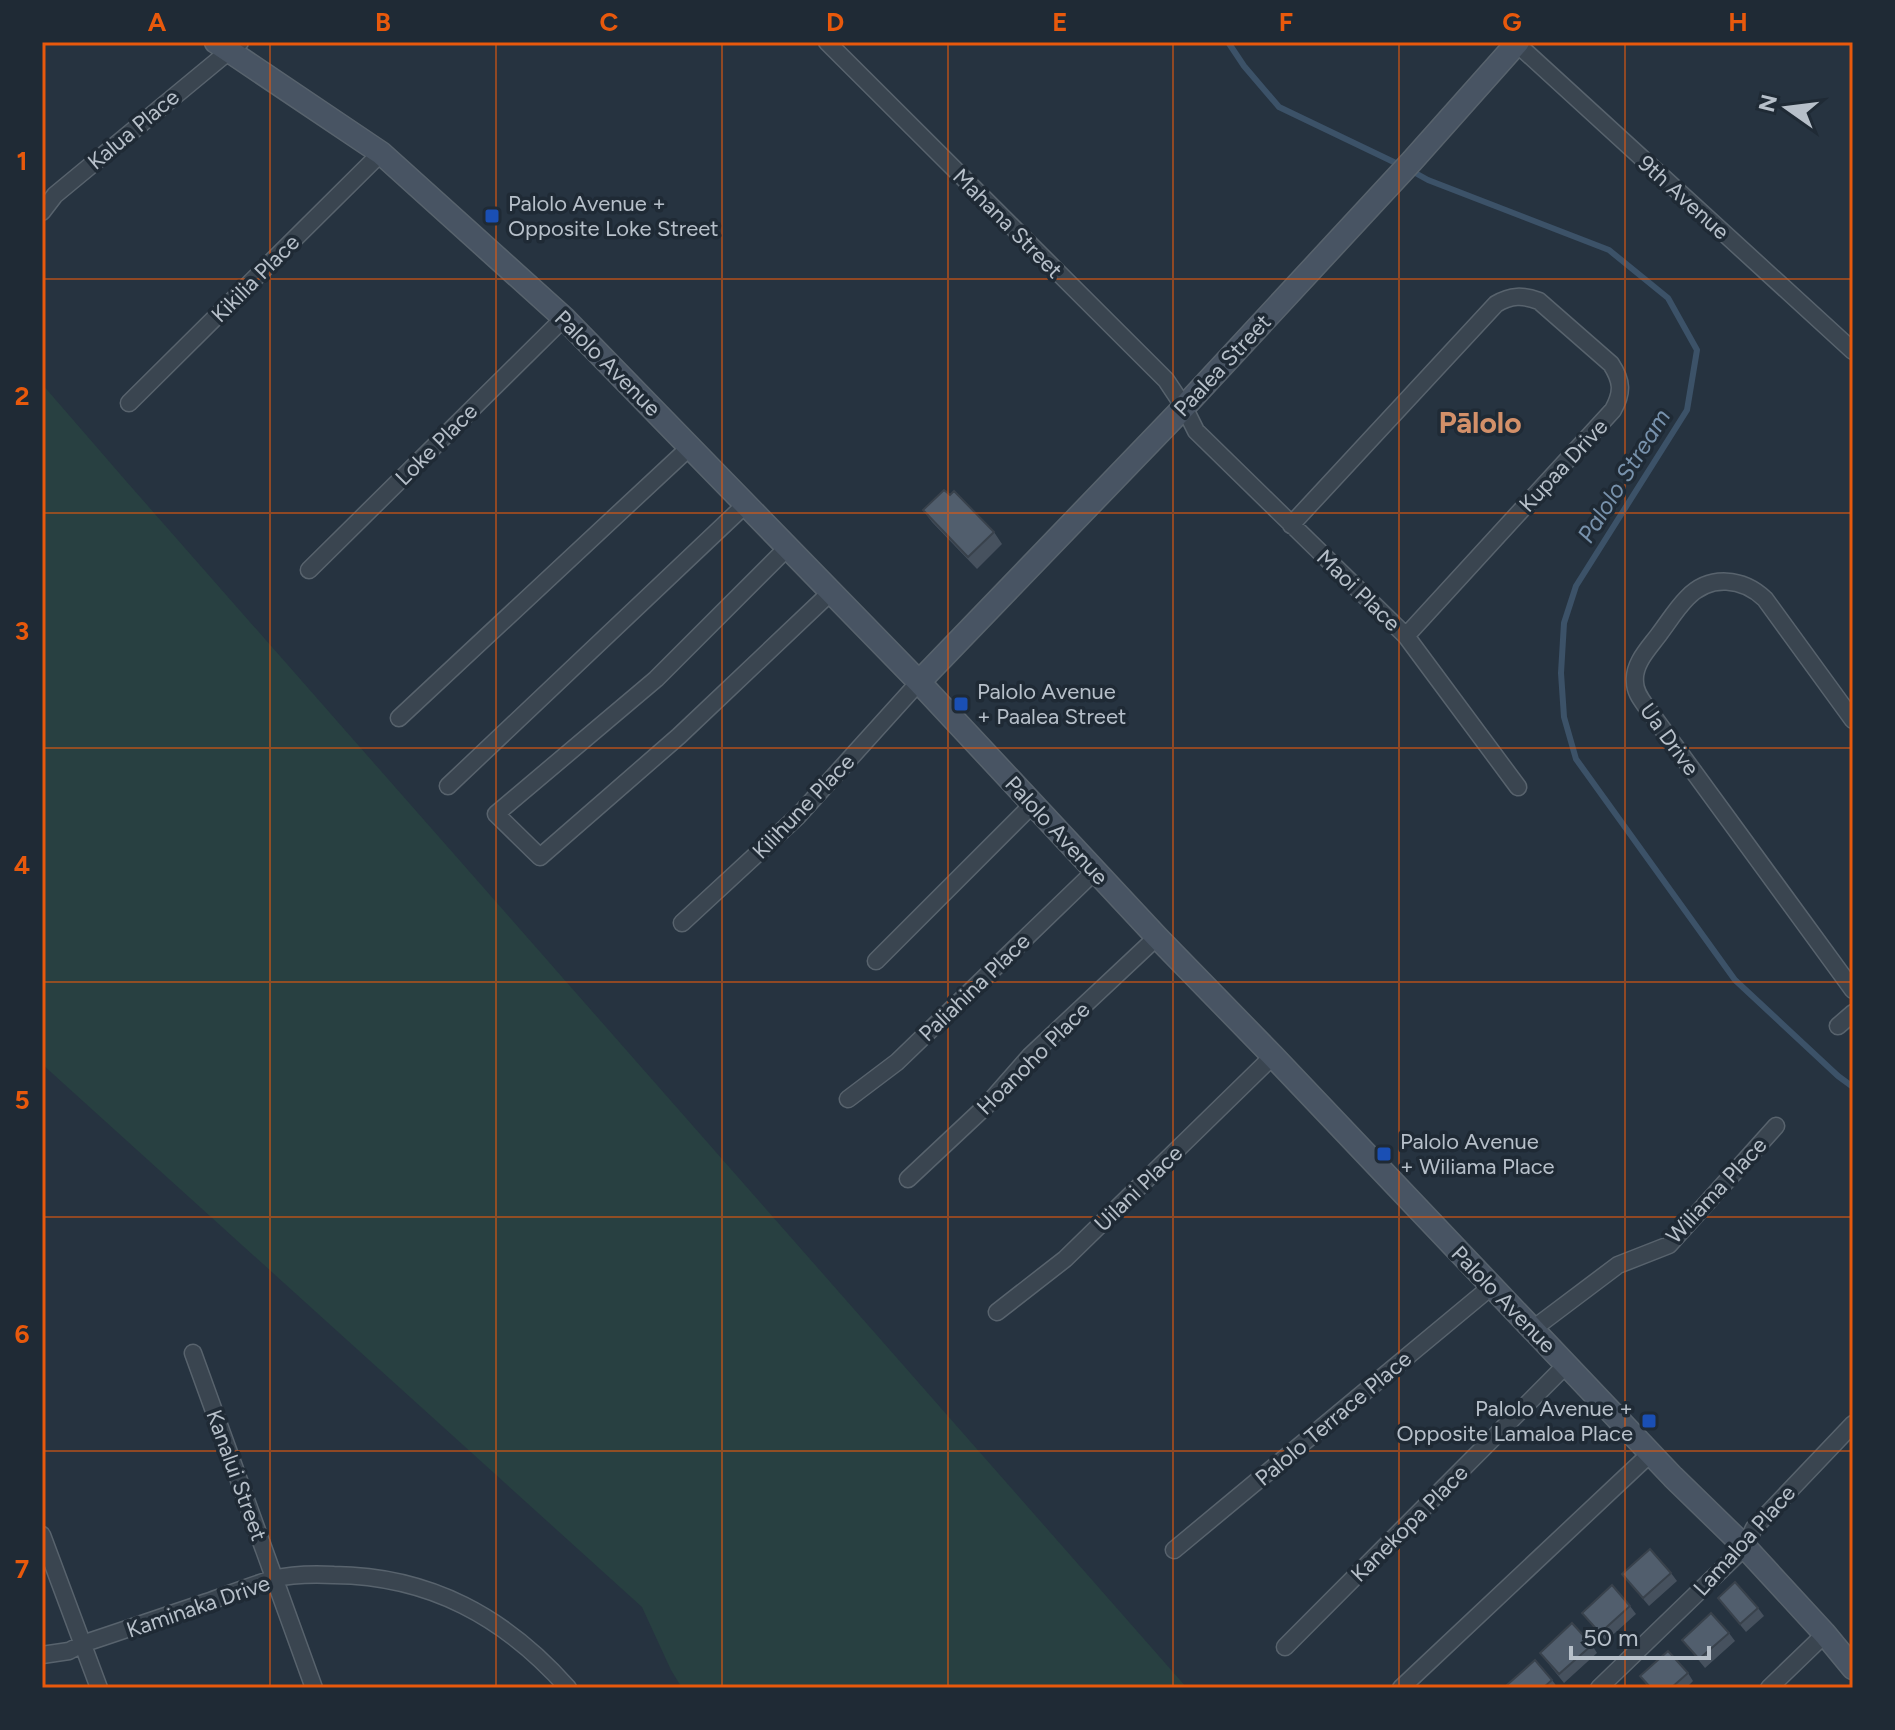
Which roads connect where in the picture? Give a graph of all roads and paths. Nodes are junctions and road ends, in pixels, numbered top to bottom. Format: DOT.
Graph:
graph roads {
  1 [pos="827,42"];
  2 [pos="1517,43"];
  3 [pos="228,45"];
  4 [pos="381,153"];
  5 [pos="42,212"];
  6 [pos="564,318"];
  7 [pos="1853,351"];
  8 [pos="129,403"];
  9 [pos="1184,407"];
  10 [pos="691,446"];
  11 [pos="746,504"];
  12 [pos="1291,525"];
  13 [pos="787,548"];
  14 [pos="309,570"];
  15 [pos="831,592"];
  16 [pos="1406,636"];
  17 [pos="919,682"];
  18 [pos="399,718"];
  19 [pos="1853,720"];
  20 [pos="448,786"];
  21 [pos="1518,787"];
  22 [pos="1033,804"];
  23 [pos="1095,871"];
  24 [pos="682,923"];
  25 [pos="1157,937"];
  26 [pos="876,961"];
  27 [pos="1853,990"];
  28 [pos="1853,1013"];
  29 [pos="1838,1026"];
  30 [pos="1273,1056"];
  31 [pos="848,1099"];
  32 [pos="1776,1126"];
  33 [pos="908,1179"];
  34 [pos="1492,1286"];
  35 [pos="997,1312"];
  36 [pos="1533,1329"];
  37 [pos="193,1353"];
  38 [pos="1567,1364"];
  39 [pos="1853,1424"];
  40 [pos="1651,1453"];
  41 [pos="42,1535"];
  42 [pos="1745,1547"];
  43 [pos="1174,1550"];
  44 [pos="274,1579"];
  45 [pos="1825,1634"];
  46 [pos="82,1644"];
  47 [pos="1285,1647"];
  48 [pos="42,1655"];
  49 [pos="1853,1668"];
  50 [pos="99,1688"];
  51 [pos="314,1688"];
  52 [pos="568,1688"];
  53 [pos="1401,1688"];
  54 [pos="1599,1688"];
  55 [pos="1769,1688"];
  1 -- 9 [label="street, Mahana Street"];
  2 -- 7 [label="street, 9th Avenue"];
  2 -- 9 [label="street, Paalea Street"];
  3 -- 4 [label="street, Palolo Avenue"];
  3 -- 5 [label="street, Kalua Place"];
  4 -- 6 [label="street, Palolo Avenue"];
  4 -- 8 [label="street, Kikilia Place"];
  6 -- 10 [label="street, Palolo Avenue"];
  6 -- 14 [label="street, Loke Place"];
  9 -- 12 [label="street, Maoi Place"];
  9 -- 17 [label="street, Paalea Street"];
  10 -- 11 [label="street, Palolo Avenue"];
  10 -- 18 [label="street"];
  11 -- 13 [label="street, Palolo Avenue"];
  11 -- 20 [label="street"];
  12 -- 16 [label="street, Maoi Place"];
  12 -- 16 [label="street, Kupaa Drive"];
  13 -- 15 [label="street, Palolo Avenue"];
  13 -- 15 [label="street"];
  15 -- 17 [label="street, Palolo Avenue"];
  16 -- 21 [label="street, Maoi Place"];
  17 -- 22 [label="street, Palolo Avenue"];
  17 -- 24 [label="street, Kilihune Place"];
  19 -- 27 [label="street, Ua Drive"];
  22 -- 23 [label="street, Palolo Avenue"];
  22 -- 26 [label="street"];
  23 -- 25 [label="street, Palolo Avenue"];
  23 -- 31 [label="street, Paliahina Place"];
  25 -- 30 [label="street, Palolo Avenue"];
  25 -- 33 [label="street, Hoanoho Place"];
  28 -- 29 [label="street"];
  30 -- 34 [label="street, Palolo Avenue"];
  30 -- 35 [label="street, Uilani Place"];
  32 -- 36 [label="street, Wiliama Place"];
  34 -- 36 [label="street, Palolo Avenue"];
  34 -- 43 [label="street, Palolo Terrace Place"];
  36 -- 38 [label="street, Palolo Avenue"];
  37 -- 44 [label="street, Kanalui Street"];
  38 -- 40 [label="street, Palolo Avenue"];
  38 -- 47 [label="street, Kanekopa Place"];
  39 -- 42 [label="street, Lamaloa Place"];
  40 -- 42 [label="street, Palolo Avenue"];
  40 -- 53 [label="street"];
  41 -- 46 [label="street"];
  42 -- 45 [label="street, Palolo Avenue"];
  42 -- 54 [label="street, Lamaloa Place"];
  44 -- 46 [label="street, Kaminaka Drive"];
  44 -- 51 [label="street, Kanalui Street"];
  44 -- 52 [label="street, Kaminaka Drive"];
  45 -- 49 [label="street, Palolo Avenue"];
  45 -- 55 [label="street"];
  46 -- 48 [label="street, Kaminaka Drive"];
  46 -- 50 [label="street"];
}
